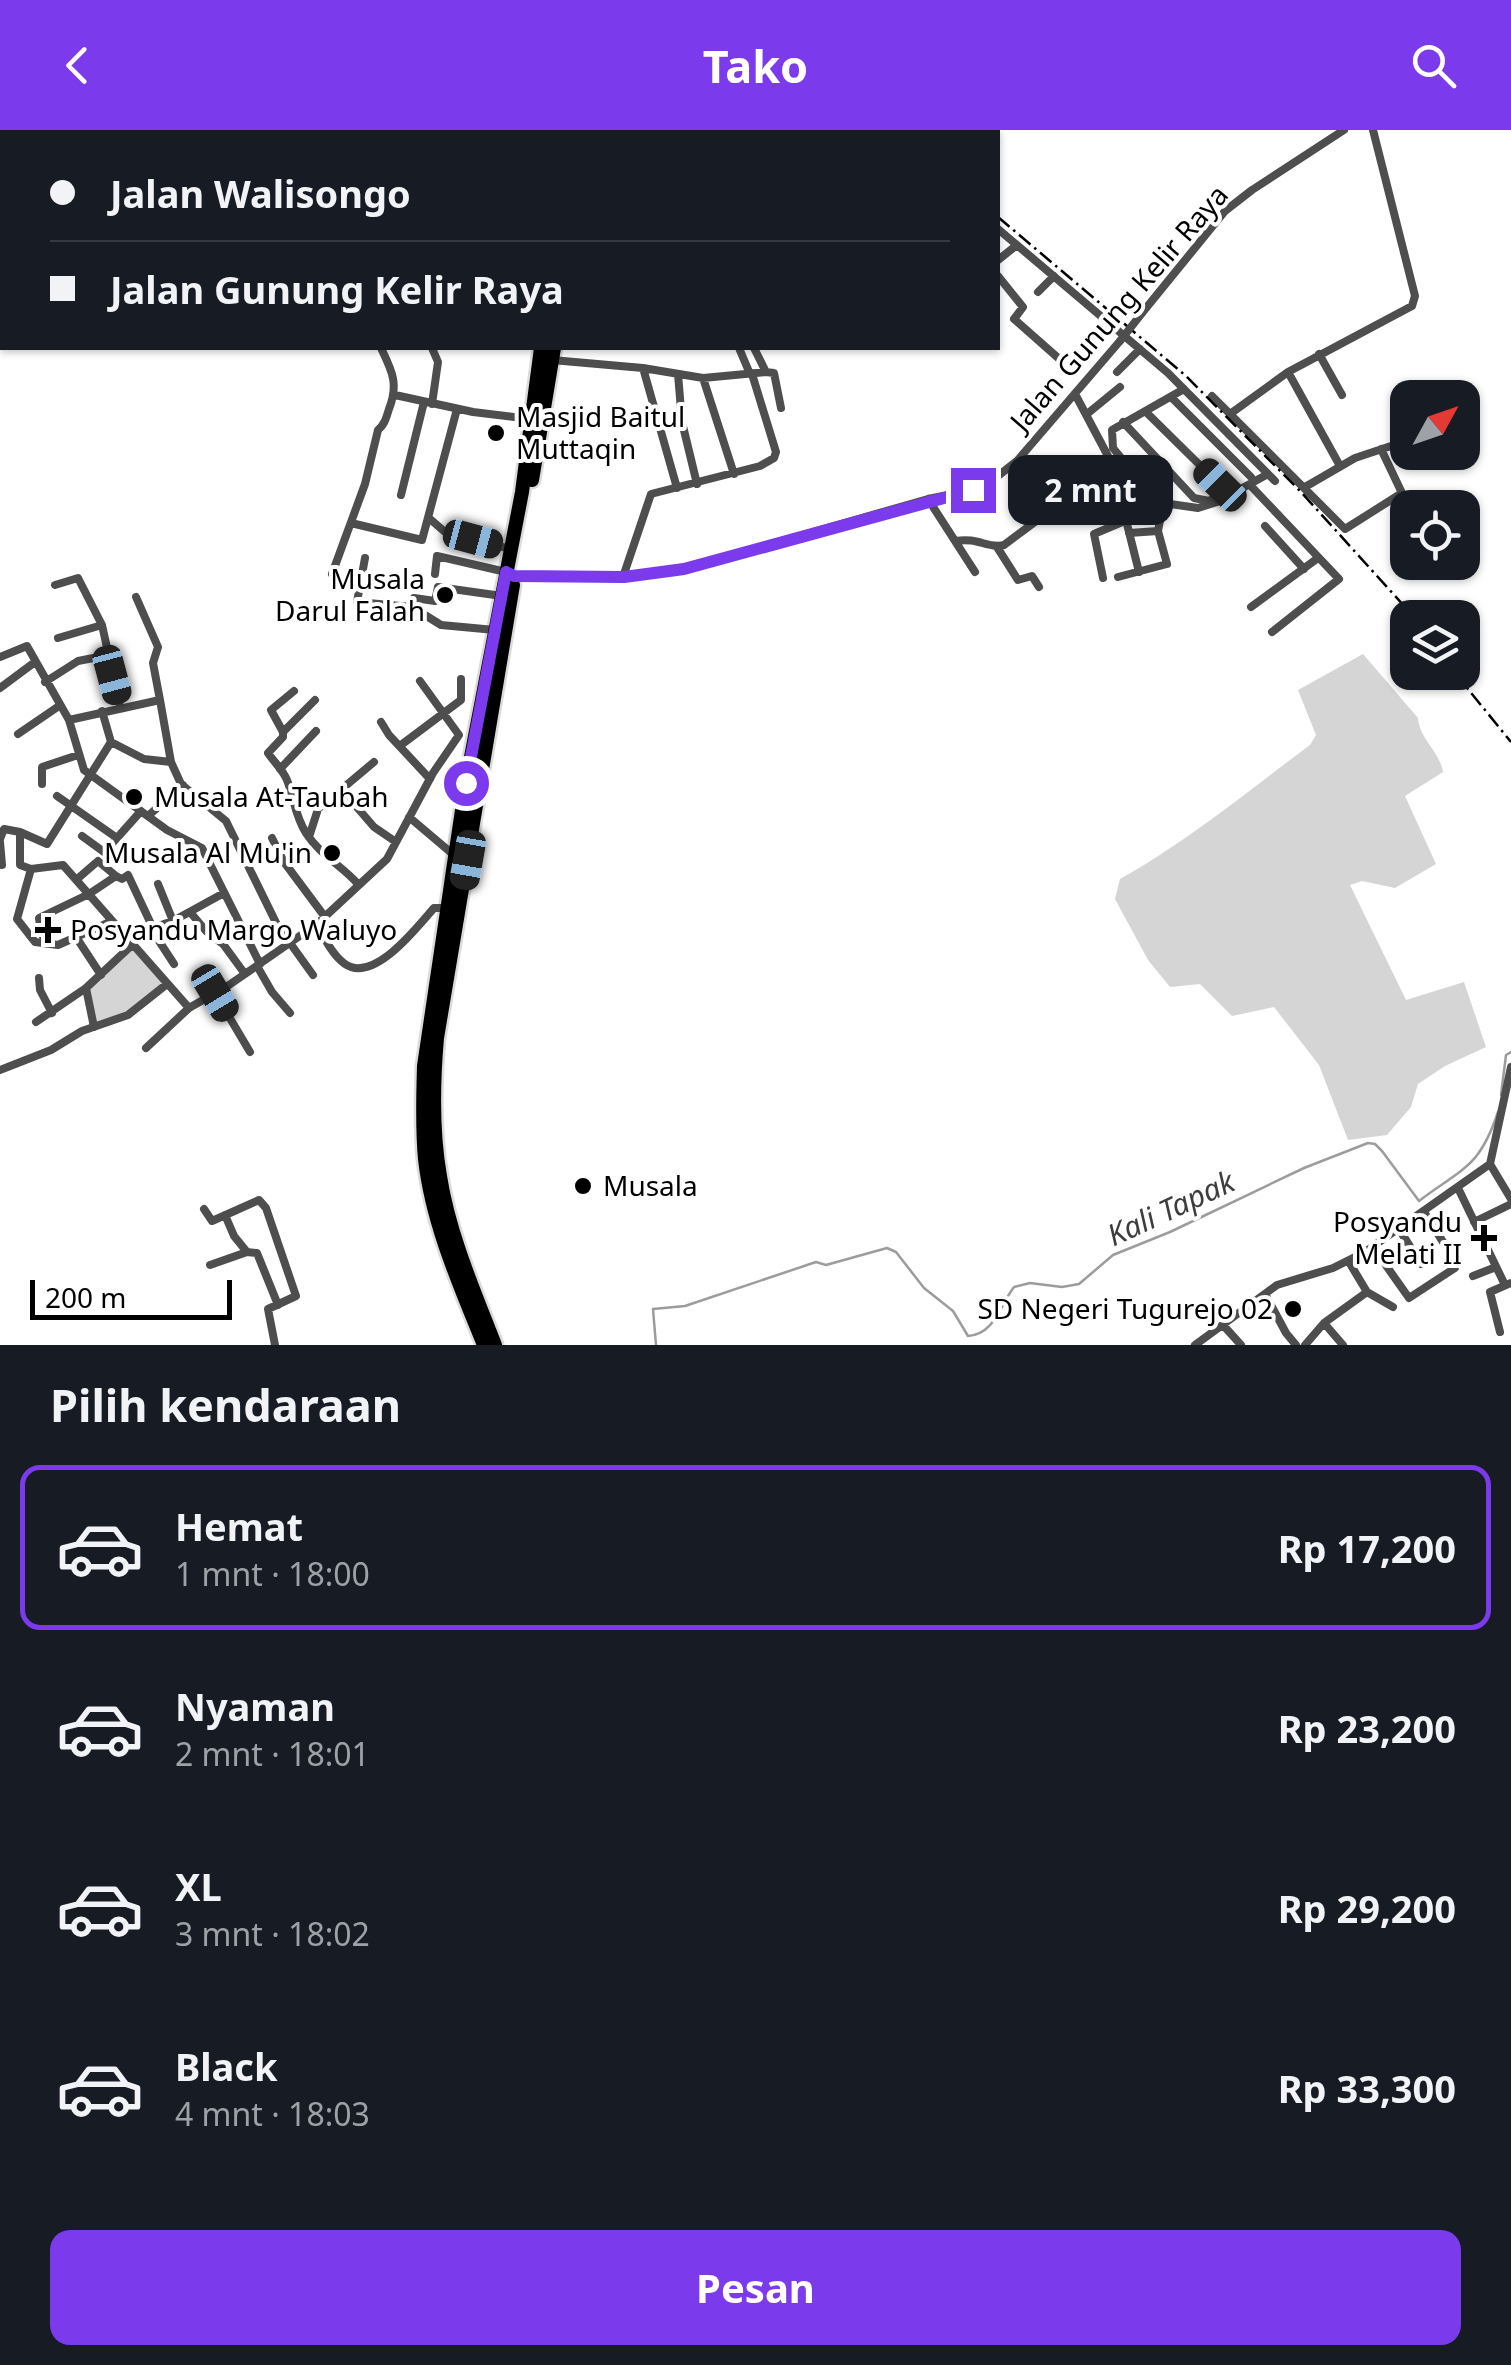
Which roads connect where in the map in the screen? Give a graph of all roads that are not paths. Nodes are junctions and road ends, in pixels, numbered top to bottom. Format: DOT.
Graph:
graph roads {
  1 [pos="1344,130"];
  2 [pos="1372,130"];
  3 [pos="1000,231"];
  4 [pos="1006,236"];
  5 [pos="1000,240"];
  6 [pos="1017,245"];
  7 [pos="1000,258"];
  8 [pos="1054,276"];
  9 [pos="1000,278"];
  10 [pos="1038,292"];
  11 [pos="1105,319"];
  12 [pos="1140,349"];
  13 [pos="382,350"];
  14 [pos="433,350"];
  15 [pos="542,350"];
  16 [pos="740,350"];
  17 [pos="755,350"];
  18 [pos="553,354"];
  19 [pos="1319,354"];
  20 [pos="643,368"];
  21 [pos="766,372"];
  22 [pos="1117,372"];
  23 [pos="1288,372"];
  24 [pos="678,374"];
  25 [pos="751,374"];
  26 [pos="703,378"];
  27 [pos="1120,387"];
  28 [pos="1184,388"];
  29 [pos="1075,394"];
  30 [pos="1342,395"];
  31 [pos="396,396"];
  32 [pos="1212,396"];
  33 [pos="1172,397"];
  34 [pos="428,403"];
  35 [pos="457,408"];
  36 [pos="781,408"];
  37 [pos="1147,413"];
  38 [pos="1087,414"];
  39 [pos="1230,414"];
  40 [pos="530,419"];
  41 [pos="682,422"];
  42 [pos="1122,422"];
  43 [pos="661,427"];
  44 [pos="1390,446"];
  45 [pos="1381,449"];
  46 [pos="1060,461"];
  47 [pos="1340,466"];
  48 [pos="734,474"];
  49 [pos="1250,480"];
  50 [pos="697,484"];
  51 [pos="1119,487"];
  52 [pos="1305,487"];
  53 [pos="677,488"];
  54 [pos="400,494"];
  55 [pos="1082,497"];
  56 [pos="1128,498"];
  57 [pos="928,499"];
  58 [pos="1163,504"];
  59 [pos="430,519"];
  60 [pos="1127,520"];
  61 [pos="351,523"];
  62 [pos="1265,526"];
  63 [pos="1158,530"];
  64 [pos="1129,533"];
  65 [pos="956,541"];
  66 [pos="997,547"];
  67 [pos="510,549"];
  68 [pos="365,558"];
  69 [pos="1318,558"];
  70 [pos="1304,568"];
  71 [pos="975,572"];
  72 [pos="1139,572"];
  73 [pos="332,574"];
  74 [pos="434,574"];
  75 [pos="510,574"];
  76 [pos="624,577"];
  77 [pos="1118,577"];
  78 [pos="1103,578"];
  79 [pos="54,585"];
  80 [pos="1038,587"];
  81 [pos="136,596"];
  82 [pos="502,596"];
  83 [pos="1251,607"];
  84 [pos="412,608"];
  85 [pos="102,625"];
  86 [pos="494,630"];
  87 [pos="1272,632"];
  88 [pos="58,638"];
  89 [pos="109,656"];
  90 [pos="0,657"];
  91 [pos="36,662"];
  92 [pos="461,678"];
  93 [pos="44,682"];
  94 [pos="420,682"];
  95 [pos="0,688"];
  96 [pos="294,691"];
  97 [pos="462,698"];
  98 [pos="160,700"];
  99 [pos="315,700"];
  100 [pos="59,706"];
  101 [pos="120,707"];
  102 [pos="102,711"];
  103 [pos="444,712"];
  104 [pos="478,712"];
  105 [pos="69,720"];
  106 [pos="381,722"];
  107 [pos="316,731"];
  108 [pos="283,732"];
  109 [pos="18,734"];
  110 [pos="111,742"];
  111 [pos="400,745"];
  112 [pos="78,755"];
  113 [pos="170,762"];
  114 [pos="374,762"];
  115 [pos="280,769"];
  116 [pos="91,776"];
  117 [pos="430,779"];
  118 [pos="42,784"];
  119 [pos="183,785"];
  120 [pos="342,790"];
  121 [pos="57,796"];
  122 [pos="72,805"];
  123 [pos="145,814"];
  124 [pos="409,818"];
  125 [pos="20,832"];
  126 [pos="82,836"];
  127 [pos="116,838"];
  128 [pos="272,838"];
  129 [pos="309,838"];
  130 [pos="0,841"];
  131 [pos="396,842"];
  132 [pos="455,856"];
  133 [pos="2,865"];
  134 [pos="31,868"];
  135 [pos="116,876"];
  136 [pos="76,880"];
  137 [pos="158,884"];
  138 [pos="358,884"];
  139 [pos="224,893"];
  140 [pos="89,894"];
  141 [pos="446,908"];
  142 [pos="190,912"];
  143 [pos="325,917"];
  144 [pos="173,920"];
  145 [pos="110,922"];
  146 [pos="316,924"];
  147 [pos="153,929"];
  148 [pos="76,937"];
  149 [pos="125,937"];
  150 [pos="47,943"];
  151 [pos="133,944"];
  152 [pos="289,944"];
  153 [pos="174,964"];
  154 [pos="258,965"];
  155 [pos="101,974"];
  156 [pos="245,974"];
  157 [pos="313,975"];
  158 [pos="39,978"];
  159 [pos="167,984"];
  160 [pos="86,988"];
  161 [pos="215,993"];
  162 [pos="189,1008"];
  163 [pos="52,1013"];
  164 [pos="290,1013"];
  165 [pos="36,1022"];
  166 [pos="94,1027"];
  167 [pos="146,1048"];
  168 [pos="250,1052"];
  169 [pos="1511,1067"];
  170 [pos="0,1070"];
  171 [pos="1490,1164"];
  172 [pos="1506,1181"];
  173 [pos="1458,1188"];
  174 [pos="1511,1201"];
  175 [pos="204,1208"];
  176 [pos="1424,1212"];
  177 [pos="225,1215"];
  178 [pos="1474,1222"];
  179 [pos="1399,1229"];
  180 [pos="1372,1247"];
  181 [pos="247,1252"];
  182 [pos="1350,1262"];
  183 [pos="1422,1264"];
  184 [pos="210,1265"];
  185 [pos="1496,1267"];
  186 [pos="1473,1276"];
  187 [pos="1508,1284"];
  188 [pos="1368,1292"];
  189 [pos="1265,1294"];
  190 [pos="278,1304"];
  191 [pos="1393,1307"];
  192 [pos="1324,1324"];
  193 [pos="1223,1325"];
  194 [pos="1500,1332"];
  195 [pos="275,1345"];
  196 [pos="484,1345"];
  197 [pos="495,1345"];
  198 [pos="1195,1345"];
  199 [pos="1241,1345"];
  200 [pos="1296,1345"];
  201 [pos="1304,1345"];
  202 [pos="1343,1345"];
  1 -- 29 [label="street, Jalan Gunung Kelir Raya, bridge"];
  2 -- 19 [label="street"];
  3 -- 4 [label="street"];
  4 -- 5 [label="street"];
  4 -- 6 [label="street"];
  6 -- 7 [label="street"];
  6 -- 8 [label="street"];
  8 -- 10 [label="street"];
  8 -- 11 [label="street"];
  9 -- 11 [label="street"];
  11 -- 12 [label="street"];
  12 -- 22 [label="street"];
  12 -- 28 [label="street"];
  13 -- 31 [label="street"];
  14 -- 34 [label="street"];
  15 -- 40 [label="highway"];
  16 -- 25 [label="street"];
  17 -- 21 [label="street"];
  18 -- 20 [label="street"];
  18 -- 75 [label="highway"];
  19 -- 23 [label="street"];
  19 -- 30 [label="street"];
  20 -- 24 [label="street"];
  20 -- 43 [label="street"];
  21 -- 25 [label="street"];
  21 -- 36 [label="street"];
  23 -- 39 [label="street"];
  23 -- 47 [label="street"];
  24 -- 26 [label="street"];
  24 -- 41 [label="street"];
  25 -- 26 [label="street"];
  25 -- 48 [label="street"];
  26 -- 48 [label="street"];
  27 -- 38 [label="street"];
  28 -- 33 [label="street"];
  28 -- 49 [label="street"];
  29 -- 38 [label="street"];
  29 -- 57 [label="street, Jalan Gunung Kelir Raya"];
  31 -- 34 [label="street"];
  31 -- 61 [label="street"];
  32 -- 39 [label="street"];
  33 -- 37 [label="street"];
  33 -- 49 [label="street"];
  34 -- 35 [label="street"];
  34 -- 54 [label="street"];
  35 -- 40 [label="street"];
  35 -- 59 [label="street"];
  37 -- 42 [label="street"];
  37 -- 42 [label="street"];
  38 -- 51 [label="street"];
  39 -- 52 [label="street"];
  40 -- 67 [label="highway"];
  41 -- 43 [label="street"];
  41 -- 50 [label="street"];
  42 -- 51 [label="street"];
  43 -- 53 [label="street"];
  44 -- 45 [label="street"];
  45 -- 47 [label="street"];
  45 -- 52 [label="street"];
  46 -- 55 [label="street"];
  47 -- 52 [label="street"];
  48 -- 50 [label="street"];
  49 -- 58 [label="street"];
  49 -- 69 [label="street"];
  50 -- 53 [label="street"];
  51 -- 55 [label="street"];
  51 -- 56 [label="street"];
  53 -- 76 [label="street"];
  55 -- 66 [label="street"];
  56 -- 58 [label="street"];
  56 -- 60 [label="street"];
  57 -- 65 [label="street"];
  57 -- 76 [label="street, Jalan Gunung Kelir Raya"];
  58 -- 63 [label="street"];
  59 -- 61 [label="street"];
  59 -- 67 [label="street"];
  60 -- 64 [label="street"];
  60 -- 78 [label="street"];
  61 -- 73 [label="street"];
  62 -- 70 [label="street"];
  63 -- 64 [label="street"];
  63 -- 72 [label="street"];
  64 -- 72 [label="street"];
  65 -- 66 [label="street"];
  65 -- 71 [label="street"];
  66 -- 80 [label="street"];
  67 -- 75 [label="highway"];
  68 -- 84 [label="street"];
  69 -- 70 [label="street"];
  69 -- 87 [label="street"];
  70 -- 83 [label="street"];
  72 -- 77 [label="street"];
  74 -- 75 [label="street, Jalan Gunung Kelir Raya"];
  75 -- 76 [label="street, Jalan Gunung Kelir Raya"];
  75 -- 82 [label="highway"];
  75 -- 197 [label="highway"];
  79 -- 85 [label="street"];
  81 -- 98 [label="street"];
  82 -- 84 [label="street"];
  82 -- 86 [label="highway"];
  84 -- 86 [label="street"];
  85 -- 88 [label="street"];
  85 -- 89 [label="street"];
  86 -- 104 [label="highway"];
  89 -- 93 [label="street"];
  89 -- 101 [label="street"];
  90 -- 91 [label="street"];
  91 -- 93 [label="street"];
  91 -- 95 [label="street"];
  92 -- 97 [label="street"];
  93 -- 100 [label="street"];
  94 -- 103 [label="street"];
  96 -- 108 [label="street"];
  97 -- 103 [label="street"];
  97 -- 104 [label="street"];
  98 -- 101 [label="street"];
  98 -- 113 [label="street"];
  99 -- 108 [label="street"];
  100 -- 105 [label="street"];
  100 -- 109 [label="street"];
  101 -- 102 [label="street"];
  102 -- 105 [label="street"];
  102 -- 110 [label="street"];
  103 -- 111 [label="street"];
  103 -- 117 [label="street"];
  104 -- 132 [label="highway"];
  105 -- 112 [label="street"];
  106 -- 111 [label="street"];
  107 -- 115 [label="street"];
  108 -- 115 [label="street"];
  110 -- 113 [label="street"];
  110 -- 116 [label="street"];
  111 -- 117 [label="street"];
  112 -- 116 [label="street"];
  112 -- 118 [label="street"];
  113 -- 119 [label="street"];
  114 -- 120 [label="street"];
  115 -- 129 [label="street"];
  116 -- 122 [label="street"];
  116 -- 123 [label="street"];
  117 -- 124 [label="street"];
  119 -- 123 [label="street"];
  119 -- 152 [label="street"];
  120 -- 129 [label="street"];
  120 -- 131 [label="street"];
  121 -- 122 [label="street"];
  122 -- 125 [label="street"];
  122 -- 127 [label="street"];
  123 -- 127 [label="street"];
  123 -- 139 [label="street"];
  124 -- 131 [label="street"];
  124 -- 132 [label="street"];
  125 -- 130 [label="street"];
  125 -- 134 [label="street"];
  126 -- 127 [label="street"];
  128 -- 143 [label="street"];
  129 -- 138 [label="street"];
  130 -- 133 [label="street"];
  131 -- 138 [label="street"];
  132 -- 141 [label="highway"];
  134 -- 136 [label="street"];
  134 -- 150 [label="street"];
  135 -- 136 [label="street"];
  135 -- 140 [label="street"];
  135 -- 147 [label="street"];
  136 -- 140 [label="street"];
  137 -- 144 [label="street"];
  138 -- 143 [label="street"];
  139 -- 142 [label="street"];
  139 -- 154 [label="street"];
  140 -- 145 [label="street"];
  140 -- 150 [label="street"];
  141 -- 146 [label="street"];
  141 -- 196 [label="highway"];
  142 -- 144 [label="street"];
  142 -- 156 [label="street"];
  143 -- 146 [label="street"];
  144 -- 147 [label="street"];
  145 -- 148 [label="street"];
  145 -- 149 [label="street"];
  146 -- 152 [label="street"];
  147 -- 149 [label="street"];
  147 -- 153 [label="street"];
  148 -- 150 [label="street"];
  148 -- 155 [label="street"];
  149 -- 151 [label="street"];
  151 -- 155 [label="street"];
  151 -- 159 [label="street"];
  152 -- 154 [label="street"];
  152 -- 157 [label="street"];
  154 -- 156 [label="street"];
  154 -- 164 [label="street"];
  155 -- 160 [label="street"];
  156 -- 161 [label="street"];
  158 -- 163 [label="street"];
  159 -- 162 [label="street"];
  159 -- 166 [label="street"];
  160 -- 163 [label="street"];
  160 -- 166 [label="street"];
  161 -- 162 [label="street"];
  161 -- 168 [label="street"];
  162 -- 167 [label="street"];
  163 -- 165 [label="street"];
  166 -- 170 [label="street"];
  169 -- 171 [label="street"];
  171 -- 172 [label="street"];
  171 -- 173 [label="street"];
  172 -- 174 [label="street"];
  173 -- 176 [label="street"];
  173 -- 178 [label="street"];
  174 -- 178 [label="street"];
  175 -- 177 [label="street"];
  176 -- 179 [label="street"];
  176 -- 180 [label="street"];
  177 -- 181 [label="street"];
  177 -- 190 [label="street"];
  178 -- 185 [label="street"];
  179 -- 180 [label="street"];
  179 -- 183 [label="street"];
  180 -- 182 [label="street"];
  181 -- 184 [label="street"];
  181 -- 190 [label="street"];
  182 -- 188 [label="street"];
  182 -- 189 [label="street"];
  185 -- 186 [label="street"];
  185 -- 187 [label="street"];
  187 -- 194 [label="street"];
  188 -- 191 [label="street"];
  188 -- 192 [label="street"];
  189 -- 193 [label="street"];
  189 -- 200 [label="street"];
  190 -- 195 [label="street"];
  192 -- 201 [label="street"];
  192 -- 202 [label="street"];
  193 -- 198 [label="street"];
  193 -- 199 [label="street"];
}
